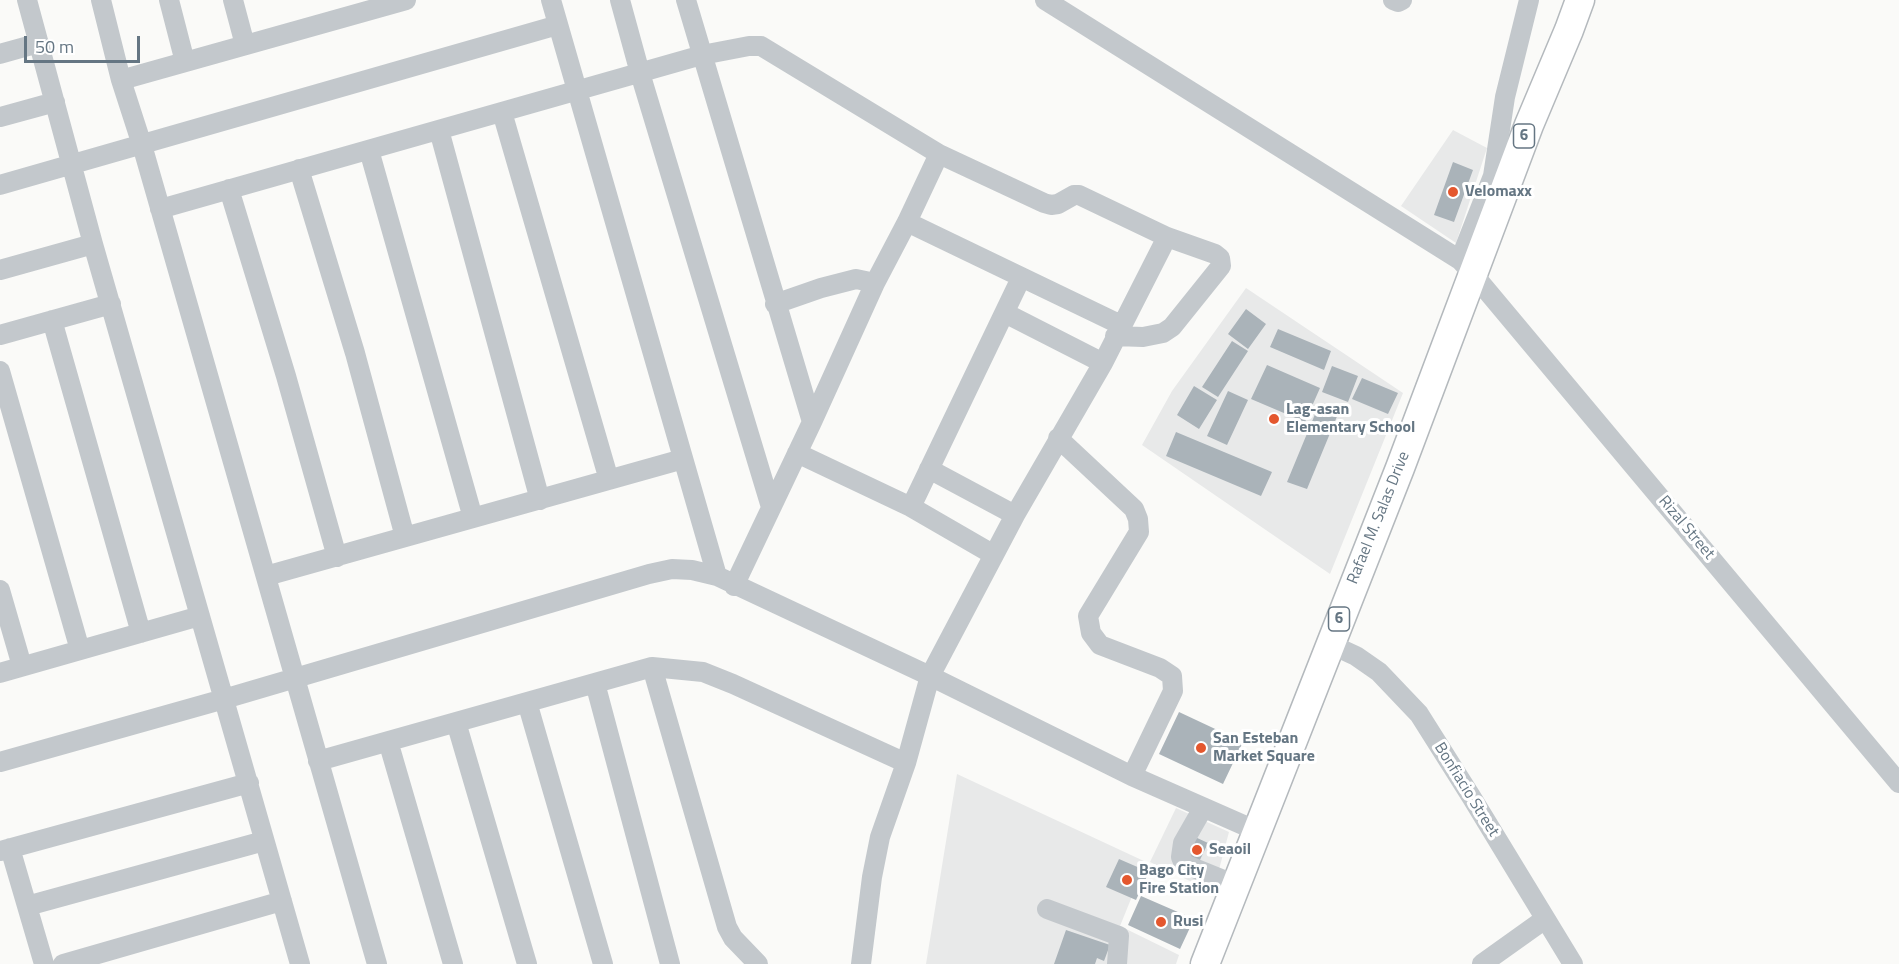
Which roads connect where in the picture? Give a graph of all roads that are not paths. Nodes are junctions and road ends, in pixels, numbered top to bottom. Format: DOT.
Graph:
graph roads {
  1 [pos="27,0"];
  2 [pos="101,0"];
  3 [pos="169,0"];
  4 [pos="233,0"];
  5 [pos="406,0"];
  6 [pos="551,0"];
  7 [pos="620,0"];
  8 [pos="686,0"];
  9 [pos="1045,0"];
  10 [pos="1393,0"];
  11 [pos="1402,0"];
  12 [pos="1529,0"];
  13 [pos="1580,0"];
  14 [pos="558,25"];
  15 [pos="39,43"];
  16 [pos="245,45"];
  17 [pos="0,54"];
  18 [pos="702,55"];
  19 [pos="185,62"];
  20 [pos="640,73"];
  21 [pos="122,80"];
  22 [pos="577,90"];
  23 [pos="55,102"];
  24 [pos="502,111"];
  25 [pos="0,117"];
  26 [pos="439,130"];
  27 [pos="142,145"];
  28 [pos="369,150"];
  29 [pos="939,154"];
  30 [pos="72,164"];
  31 [pos="299,169"];
  32 [pos="0,184"];
  33 [pos="229,189"];
  34 [pos="160,208"];
  35 [pos="907,222"];
  36 [pos="1167,237"];
  37 [pos="93,244"];
  38 [pos="1467,267"];
  39 [pos="0,270"];
  40 [pos="1021,278"];
  41 [pos="875,283"];
  42 [pos="111,304"];
  43 [pos="776,304"];
  44 [pos="1005,313"];
  45 [pos="52,320"];
  46 [pos="1118,331"];
  47 [pos="0,335"];
  48 [pos="1103,363"];
  49 [pos="0,371"];
  50 [pos="812,422"];
  51 [pos="1058,438"];
  52 [pos="797,453"];
  53 [pos="683,459"];
  54 [pos="929,469"];
  55 [pos="609,480"];
  56 [pos="540,500"];
  57 [pos="771,507"];
  58 [pos="911,507"];
  59 [pos="1015,515"];
  60 [pos="473,518"];
  61 [pos="405,537"];
  62 [pos="994,555"];
  63 [pos="337,556"];
  64 [pos="266,576"];
  65 [pos="725,581"];
  66 [pos="0,590"];
  67 [pos="200,616"];
  68 [pos="141,633"];
  69 [pos="1341,649"];
  70 [pos="81,650"];
  71 [pos="22,666"];
  72 [pos="652,667"];
  73 [pos="0,672"];
  74 [pos="930,676"];
  75 [pos="295,679"];
  76 [pos="595,683"];
  77 [pos="224,699"];
  78 [pos="527,702"];
  79 [pos="456,722"];
  80 [pos="388,741"];
  81 [pos="318,761"];
  82 [pos="0,762"];
  83 [pos="906,763"];
  84 [pos="1132,776"];
  85 [pos="249,783"];
  86 [pos="1899,783"];
  87 [pos="1203,807"];
  88 [pos="1257,831"];
  89 [pos="264,841"];
  90 [pos="5,850"];
  91 [pos="1236,885"];
  92 [pos="282,902"];
  93 [pos="27,906"];
  94 [pos="1047,909"];
  95 [pos="1545,919"];
  96 [pos="296,963"];
  97 [pos="44,964"];
  98 [pos="63,964"];
  99 [pos="377,964"];
  100 [pos="453,964"];
  101 [pos="526,964"];
  102 [pos="603,964"];
  103 [pos="670,964"];
  104 [pos="758,964"];
  105 [pos="861,964"];
  106 [pos="1117,964"];
  107 [pos="1205,964"];
  108 [pos="1482,964"];
  109 [pos="1573,964"];
  1 -- 15 [label="street"];
  2 -- 21 [label="street"];
  3 -- 19 [label="street"];
  4 -- 16 [label="street"];
  5 -- 16 [label="street"];
  6 -- 14 [label="street"];
  7 -- 20 [label="street"];
  8 -- 18 [label="street"];
  9 -- 38 [label="street, Rizal Street"];
  10 -- 11 [label="street"];
  12 -- 38 [label="street"];
  13 -- 38 [label="highway, 6"];
  14 -- 22 [label="street"];
  14 -- 27 [label="street"];
  15 -- 17 [label="street"];
  15 -- 23 [label="street"];
  16 -- 19 [label="street"];
  18 -- 20 [label="street"];
  18 -- 29 [label="street"];
  18 -- 43 [label="street"];
  19 -- 21 [label="street"];
  20 -- 22 [label="street"];
  20 -- 57 [label="street"];
  21 -- 27 [label="street"];
  22 -- 24 [label="street"];
  22 -- 53 [label="street"];
  23 -- 25 [label="street"];
  23 -- 30 [label="street"];
  24 -- 26 [label="street"];
  24 -- 55 [label="street"];
  26 -- 28 [label="street"];
  26 -- 56 [label="street"];
  27 -- 30 [label="street"];
  27 -- 34 [label="street"];
  28 -- 31 [label="street"];
  28 -- 60 [label="street"];
  29 -- 35 [label="street"];
  29 -- 36 [label="street"];
  30 -- 32 [label="street"];
  30 -- 37 [label="street"];
  31 -- 33 [label="street"];
  31 -- 61 [label="street"];
  33 -- 34 [label="street"];
  33 -- 63 [label="street"];
  34 -- 64 [label="street"];
  35 -- 40 [label="street"];
  35 -- 41 [label="street"];
  36 -- 46 [label="street"];
  36 -- 46 [label="street"];
  37 -- 39 [label="street"];
  37 -- 42 [label="street"];
  38 -- 69 [label="highway, Rafael M. Salas Drive / 6"];
  38 -- 86 [label="street, Rizal Street"];
  40 -- 44 [label="street"];
  40 -- 46 [label="street"];
  41 -- 43 [label="street"];
  41 -- 50 [label="street"];
  42 -- 45 [label="street"];
  42 -- 67 [label="street"];
  43 -- 50 [label="street"];
  44 -- 48 [label="street"];
  44 -- 54 [label="street"];
  45 -- 47 [label="street"];
  45 -- 68 [label="street"];
  46 -- 48 [label="street"];
  48 -- 51 [label="street"];
  49 -- 70 [label="street"];
  50 -- 52 [label="street"];
  51 -- 59 [label="street"];
  51 -- 84 [label="street"];
  52 -- 57 [label="street"];
  52 -- 58 [label="street"];
  53 -- 55 [label="street"];
  53 -- 65 [label="street"];
  54 -- 58 [label="street"];
  54 -- 59 [label="street"];
  55 -- 56 [label="street"];
  56 -- 60 [label="street"];
  57 -- 65 [label="street"];
  58 -- 62 [label="street"];
  59 -- 62 [label="street"];
  60 -- 61 [label="street"];
  61 -- 63 [label="street"];
  62 -- 74 [label="street"];
  63 -- 64 [label="street"];
  64 -- 75 [label="street"];
  65 -- 74 [label="street"];
  65 -- 75 [label="street"];
  66 -- 71 [label="street"];
  67 -- 68 [label="street"];
  67 -- 77 [label="street"];
  68 -- 70 [label="street"];
  69 -- 88 [label="highway, Rafael M. Salas Drive / 6"];
  69 -- 95 [label="street, Bonfiacio Street"];
  70 -- 71 [label="street"];
  71 -- 73 [label="street"];
  72 -- 76 [label="street"];
  72 -- 83 [label="street"];
  72 -- 104 [label="street"];
  74 -- 83 [label="street"];
  74 -- 84 [label="street"];
  75 -- 77 [label="street"];
  75 -- 81 [label="street"];
  76 -- 78 [label="street"];
  76 -- 103 [label="street"];
  77 -- 82 [label="street"];
  77 -- 85 [label="street"];
  78 -- 79 [label="street"];
  78 -- 102 [label="street"];
  79 -- 80 [label="street"];
  79 -- 101 [label="street"];
  80 -- 81 [label="street"];
  80 -- 100 [label="street"];
  81 -- 99 [label="street"];
  83 -- 105 [label="street"];
  84 -- 87 [label="street"];
  85 -- 89 [label="street"];
  85 -- 90 [label="street"];
  87 -- 88 [label="street"];
  87 -- 91 [label="street"];
  88 -- 91 [label="highway, Rafael M. Salas Drive / 6"];
  89 -- 92 [label="street"];
  89 -- 93 [label="street"];
  90 -- 93 [label="street"];
  91 -- 107 [label="highway, Rafael M. Salas Drive / 6"];
  92 -- 96 [label="street"];
  92 -- 98 [label="street"];
  93 -- 97 [label="street"];
  94 -- 106 [label="street"];
  95 -- 108 [label="street"];
  95 -- 109 [label="street, Bonfiacio Street"];
}
